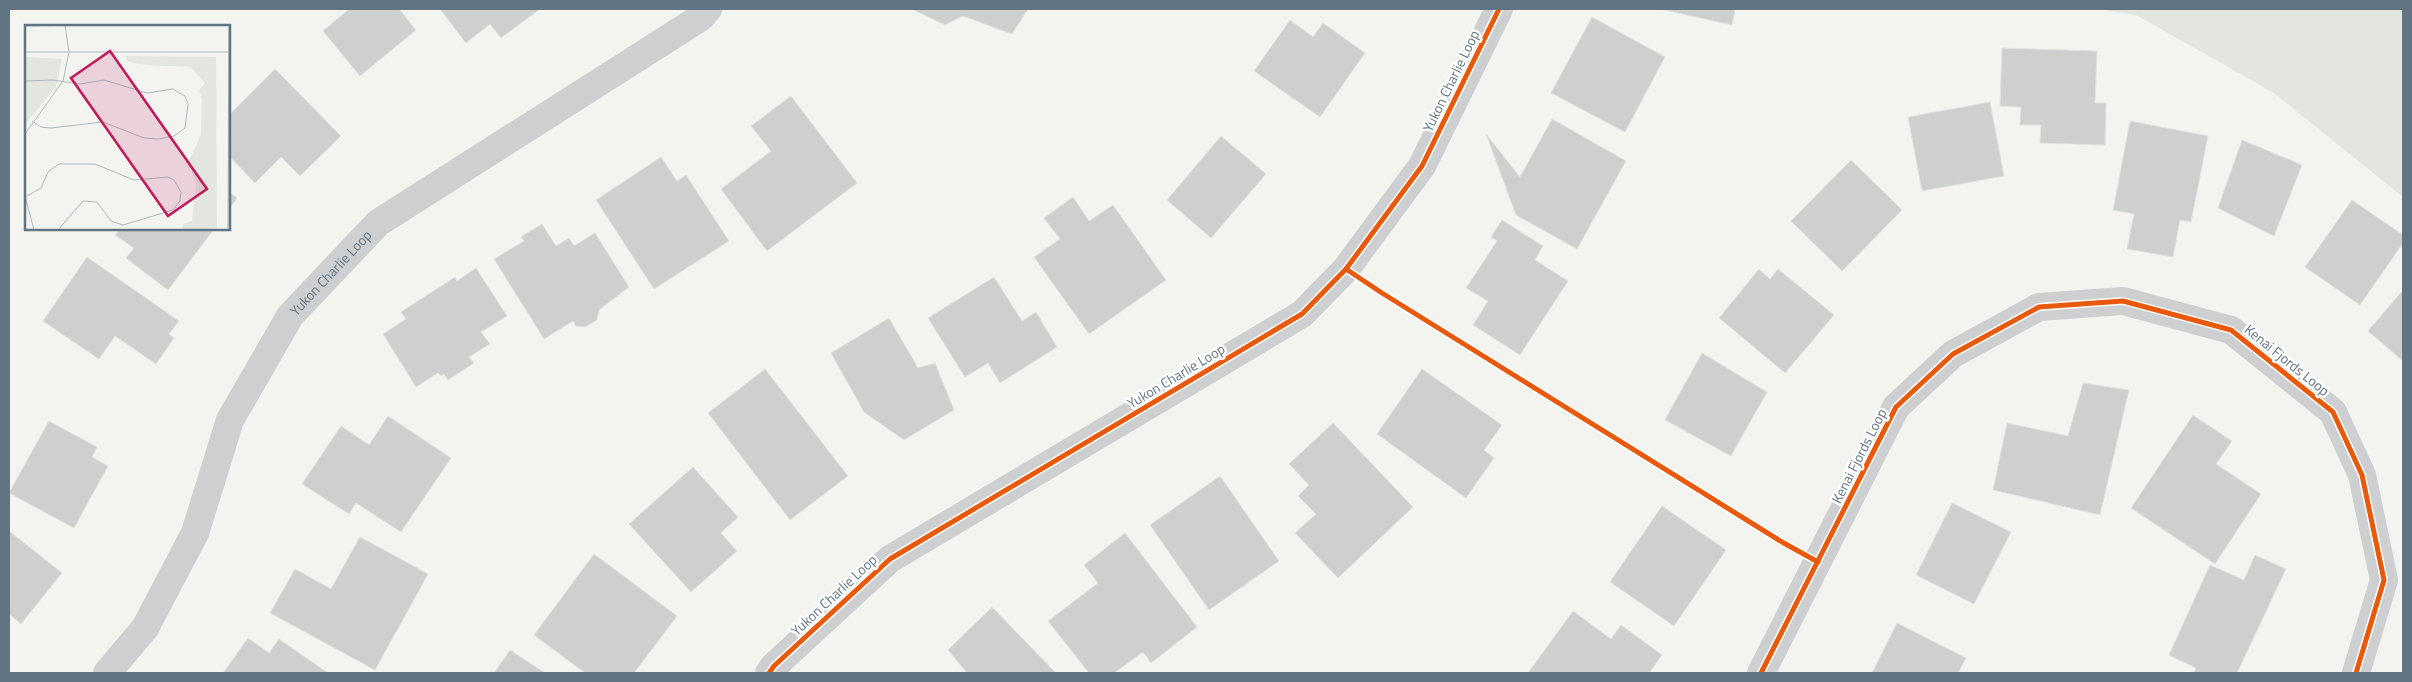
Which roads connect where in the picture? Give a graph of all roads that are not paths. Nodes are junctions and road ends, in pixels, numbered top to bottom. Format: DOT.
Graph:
graph roads {
  1 [pos="708,9"];
  2 [pos="1499,9"];
  3 [pos="107,673"];
  4 [pos="769,673"];
  5 [pos="1761,673"];
  6 [pos="2356,673"];
  1 -- 3 [label="street, Yukon Charlie Loop"];
  2 -- 4 [label="street, Yukon Charlie Loop"];
  5 -- 6 [label="street, Kenai Fjords Loop"];
}
